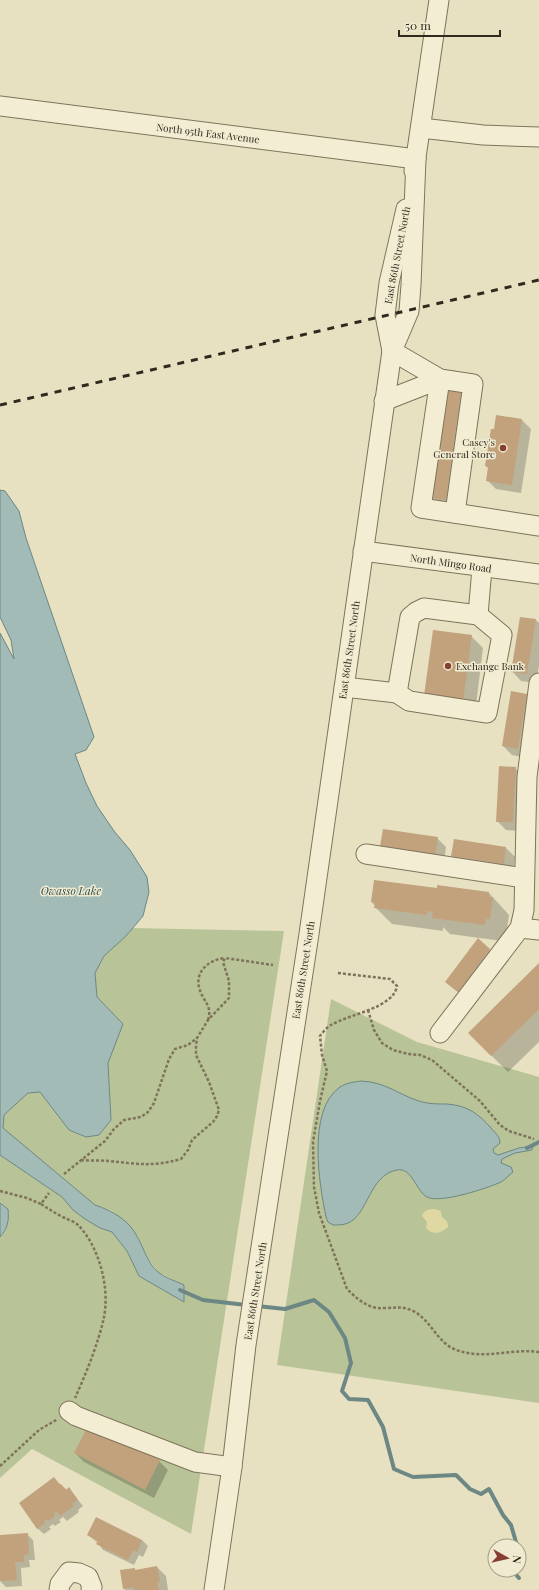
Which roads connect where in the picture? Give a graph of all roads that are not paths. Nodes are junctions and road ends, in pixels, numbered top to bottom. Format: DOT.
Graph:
graph roads {
  1 [pos="439,0"];
  2 [pos="0,106"];
  3 [pos="421,128"];
  4 [pos="539,137"];
  5 [pos="416,159"];
  6 [pos="392,351"];
  7 [pos="440,379"];
  8 [pos="384,401"];
  9 [pos="455,513"];
  10 [pos="539,526"];
  11 [pos="363,551"];
  12 [pos="482,568"];
  13 [pos="539,574"];
  14 [pos="478,616"];
  15 [pos="539,683"];
  16 [pos="344,687"];
  17 [pos="398,693"];
  18 [pos="366,854"];
  19 [pos="524,878"];
  20 [pos="520,928"];
  21 [pos="539,930"];
  22 [pos="440,1033"];
  23 [pos="69,1411"];
  24 [pos="232,1466"];
  25 [pos="59,1590"];
  26 [pos="91,1590"];
  27 [pos="214,1590"];
  1 -- 3 [label="street, East 86th Street North"];
  2 -- 5 [label="street, North 95th East Avenue"];
  3 -- 4 [label="street"];
  3 -- 5 [label="street, East 86th Street North"];
  5 -- 6 [label="street, East 86th Street North"];
  6 -- 7 [label="street"];
  6 -- 8 [label="street, East 86th Street North"];
  7 -- 8 [label="street"];
  7 -- 9 [label="street"];
  7 -- 9 [label="street"];
  8 -- 11 [label="street, East 86th Street North"];
  9 -- 10 [label="street"];
  11 -- 12 [label="street, North Mingo Road"];
  11 -- 16 [label="street, East 86th Street North"];
  12 -- 13 [label="street, North Mingo Road"];
  12 -- 14 [label="street"];
  14 -- 17 [label="street"];
  14 -- 17 [label="street"];
  15 -- 19 [label="street"];
  16 -- 17 [label="street"];
  16 -- 24 [label="street, East 86th Street North"];
  18 -- 19 [label="street"];
  19 -- 20 [label="street"];
  20 -- 21 [label="street"];
  20 -- 22 [label="street"];
  23 -- 24 [label="street"];
  24 -- 27 [label="street, East 86th Street North"];
  25 -- 26 [label="street"];
}
